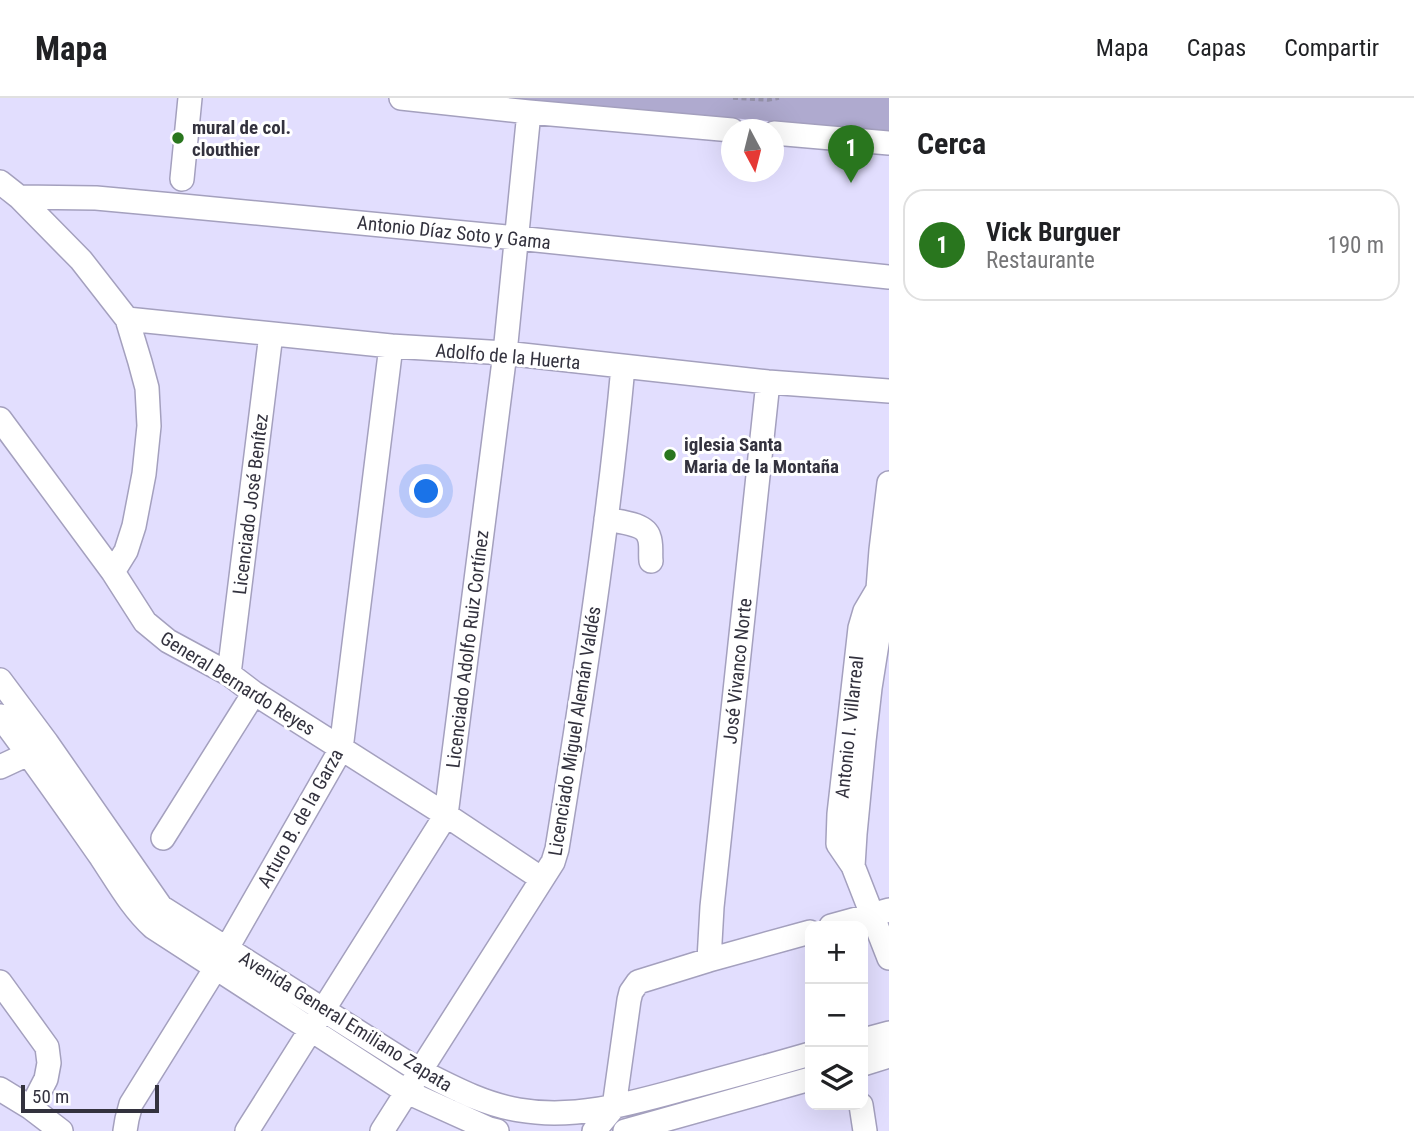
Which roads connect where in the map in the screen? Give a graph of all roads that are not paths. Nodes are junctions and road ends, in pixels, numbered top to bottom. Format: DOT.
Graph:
graph roads {
  1 [pos="190,98"];
  2 [pos="401,98"];
  3 [pos="529,113"];
  4 [pos="721,129"];
  5 [pos="784,134"];
  6 [pos="889,143"];
  7 [pos="182,179"];
  8 [pos="0,182"];
  9 [pos="19,197"];
  10 [pos="517,238"];
  11 [pos="889,277"];
  12 [pos="127,319"];
  13 [pos="271,334"];
  14 [pos="391,346"];
  15 [pos="505,353"];
  16 [pos="623,367"];
  17 [pos="768,382"];
  18 [pos="889,391"];
  19 [pos="0,419"];
  20 [pos="889,483"];
  21 [pos="606,519"];
  22 [pos="651,561"];
  23 [pos="113,572"];
  24 [pos="878,623"];
  25 [pos="229,674"];
  26 [pos="0,680"];
  27 [pos="254,693"];
  28 [pos="0,716"];
  29 [pos="341,749"];
  30 [pos="28,754"];
  31 [pos="0,767"];
  32 [pos="446,815"];
  33 [pos="163,838"];
  34 [pos="542,879"];
  35 [pos="881,913"];
  36 [pos="850,921"];
  37 [pos="805,933"];
  38 [pos="227,947"];
  39 [pos="889,958"];
  40 [pos="709,960"];
  41 [pos="215,969"];
  42 [pos="0,982"];
  43 [pos="324,1009"];
  44 [pos="311,1030"];
  45 [pos="889,1033"];
  46 [pos="868,1039"];
  47 [pos="805,1055"];
  48 [pos="889,1056"];
  49 [pos="868,1062"];
  50 [pos="420,1070"];
  51 [pos="805,1080"];
  52 [pos="0,1089"];
  53 [pos="407,1092"];
  54 [pos="614,1107"];
  55 [pos="30,1108"];
  56 [pos="862,1110"];
  57 [pos="61,1131"];
  58 [pos="125,1131"];
  59 [pos="247,1131"];
  60 [pos="382,1131"];
  61 [pos="497,1131"];
  62 [pos="594,1131"];
  63 [pos="625,1131"];
  64 [pos="865,1131"];
  1 -- 7 [label="street"];
  2 -- 3 [label="street"];
  3 -- 4 [label="street"];
  3 -- 10 [label="street, Licenciado Adolfo Ruiz Cortínez"];
  5 -- 6 [label="street"];
  8 -- 9 [label="street"];
  9 -- 10 [label="street, Antonio Díaz Soto y Gama"];
  9 -- 12 [label="street"];
  10 -- 11 [label="street, Antonio Díaz Soto y Gama"];
  10 -- 15 [label="street, Licenciado Adolfo Ruiz Cortínez"];
  12 -- 13 [label="street, Adolfo de la Huerta"];
  12 -- 23 [label="street"];
  13 -- 14 [label="street, Adolfo de la Huerta"];
  13 -- 25 [label="street, Licenciado José Benítez"];
  14 -- 15 [label="street, Adolfo de la Huerta"];
  14 -- 29 [label="street, Arturo B. de la Garza"];
  15 -- 16 [label="street, Adolfo de la Huerta"];
  15 -- 32 [label="street, Licenciado Adolfo Ruiz Cortínez"];
  16 -- 17 [label="street, Adolfo de la Huerta"];
  16 -- 21 [label="street, Licenciado Miguel Alemán Valdés"];
  17 -- 18 [label="street, Adolfo de la Huerta"];
  17 -- 40 [label="street, José Vivanco Norte"];
  19 -- 23 [label="street, General Bernardo Reyes"];
  20 -- 24 [label="street, Antonio I. Villarreal"];
  21 -- 22 [label="street"];
  21 -- 34 [label="street, Licenciado Miguel Alemán Valdés"];
  23 -- 25 [label="street, General Bernardo Reyes"];
  24 -- 35 [label="street, Antonio I. Villarreal"];
  25 -- 27 [label="street, General Bernardo Reyes"];
  26 -- 38 [label="street, Avenida General Emiliano Zapata"];
  27 -- 29 [label="street, General Bernardo Reyes"];
  27 -- 33 [label="street"];
  28 -- 30 [label="street, Avenida General Emiliano Zapata"];
  29 -- 32 [label="street, General Bernardo Reyes"];
  29 -- 38 [label="street, Arturo B. de la Garza"];
  30 -- 31 [label="street"];
  30 -- 41 [label="street, Avenida General Emiliano Zapata"];
  32 -- 34 [label="street, General Bernardo Reyes"];
  32 -- 43 [label="street, Licenciado Adolfo Ruiz Cortínez"];
  34 -- 50 [label="street, Licenciado Miguel Alemán Valdés"];
  35 -- 36 [label="street"];
  35 -- 39 [label="street, Antonio I. Villarreal"];
  37 -- 40 [label="street"];
  38 -- 41 [label="street, Arturo B. de la Garza"];
  38 -- 43 [label="street, Avenida General Emiliano Zapata"];
  40 -- 54 [label="street"];
  41 -- 44 [label="street, Avenida General Emiliano Zapata"];
  41 -- 58 [label="street, Arturo B. de la Garza"];
  42 -- 55 [label="street"];
  43 -- 44 [label="street, Licenciado Adolfo Ruiz Cortínez"];
  43 -- 50 [label="street, Avenida General Emiliano Zapata"];
  44 -- 53 [label="street, Avenida General Emiliano Zapata"];
  44 -- 59 [label="street, Licenciado Adolfo Ruiz Cortínez"];
  45 -- 46 [label="street"];
  47 -- 54 [label="street, Avenida General Emiliano Zapata"];
  48 -- 49 [label="street"];
  50 -- 53 [label="street, Licenciado Miguel Alemán Valdés"];
  50 -- 54 [label="street, Avenida General Emiliano Zapata"];
  51 -- 63 [label="street"];
  52 -- 55 [label="street"];
  53 -- 60 [label="street, Licenciado Miguel Alemán Valdés"];
  53 -- 61 [label="street, Avenida General Emiliano Zapata"];
  54 -- 62 [label="street"];
  55 -- 57 [label="street"];
  56 -- 64 [label="street"];
}
